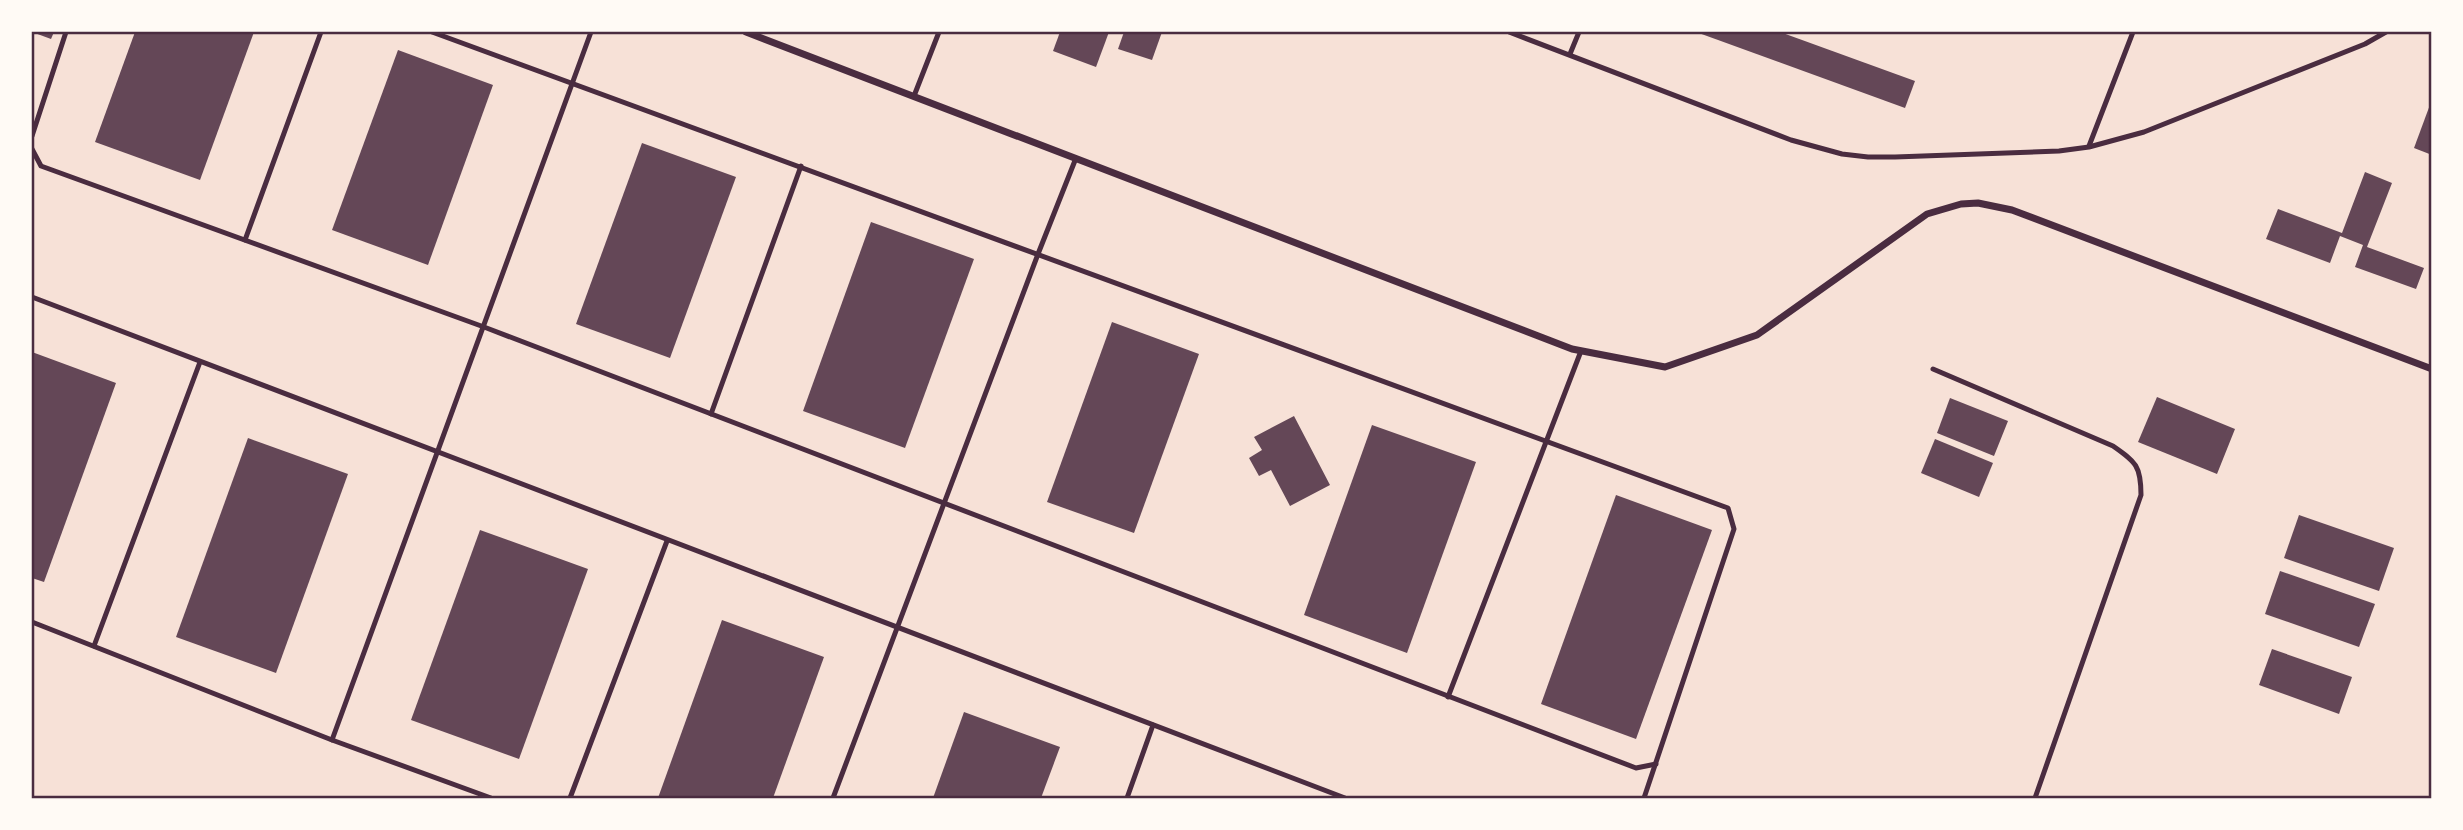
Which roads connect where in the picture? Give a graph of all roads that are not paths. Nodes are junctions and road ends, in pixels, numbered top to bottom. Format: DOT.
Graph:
graph roads {
  1 [pos="66,32"];
  2 [pos="321,32"];
  3 [pos="432,32"];
  4 [pos="591,32"];
  5 [pos="747,32"];
  6 [pos="939,32"];
  7 [pos="1509,32"];
  8 [pos="1579,32"];
  9 [pos="2133,32"];
  10 [pos="2386,32"];
  11 [pos="1570,54"];
  12 [pos="574,82"];
  13 [pos="914,96"];
  14 [pos="32,102"];
  15 [pos="41,106"];
  16 [pos="32,136"];
  17 [pos="2089,147"];
  18 [pos="32,149"];
  19 [pos="1076,158"];
  20 [pos="800,166"];
  21 [pos="245,240"];
  22 [pos="1038,254"];
  23 [pos="32,297"];
  24 [pos="484,327"];
  25 [pos="1581,351"];
  26 [pos="200,362"];
  27 [pos="1933,369"];
  28 [pos="2431,369"];
  29 [pos="711,415"];
  30 [pos="1546,441"];
  31 [pos="437,453"];
  32 [pos="943,503"];
  33 [pos="667,541"];
  34 [pos="32,622"];
  35 [pos="897,628"];
  36 [pos="94,646"];
  37 [pos="1448,697"];
  38 [pos="1153,725"];
  39 [pos="332,740"];
  40 [pos="1657,764"];
  41 [pos="491,799"];
  42 [pos="570,799"];
  43 [pos="833,799"];
  44 [pos="1127,799"];
  45 [pos="1345,799"];
  46 [pos="1644,799"];
  47 [pos="2035,799"];
  1 -- 15 [label="lane"];
  2 -- 21 [label="lane"];
  3 -- 12 [label="lane"];
  4 -- 12 [label="lane"];
  5 -- 13 [label="street"];
  6 -- 13 [label="lane"];
  7 -- 11 [label="lane"];
  8 -- 11 [label="lane"];
  9 -- 17 [label="lane"];
  10 -- 17 [label="lane"];
  11 -- 17 [label="lane"];
  12 -- 20 [label="lane"];
  12 -- 24 [label="lane"];
  13 -- 19 [label="street"];
  14 -- 15 [label="lane"];
  15 -- 16 [label="lane"];
  18 -- 21 [label="lane"];
  19 -- 22 [label="lane"];
  19 -- 25 [label="street"];
  20 -- 22 [label="lane"];
  20 -- 29 [label="lane"];
  21 -- 24 [label="lane"];
  22 -- 30 [label="lane"];
  22 -- 32 [label="lane"];
  23 -- 26 [label="lane"];
  24 -- 29 [label="lane"];
  24 -- 31 [label="lane"];
  25 -- 28 [label="street"];
  25 -- 30 [label="lane"];
  26 -- 31 [label="lane"];
  26 -- 36 [label="lane"];
  27 -- 47 [label="lane"];
  29 -- 32 [label="lane"];
  30 -- 37 [label="lane"];
  30 -- 40 [label="lane"];
  31 -- 33 [label="lane"];
  31 -- 39 [label="lane"];
  32 -- 35 [label="lane"];
  32 -- 37 [label="lane"];
  33 -- 35 [label="lane"];
  33 -- 42 [label="lane"];
  34 -- 36 [label="lane"];
  35 -- 38 [label="lane"];
  35 -- 43 [label="lane"];
  36 -- 39 [label="lane"];
  37 -- 40 [label="lane"];
  38 -- 44 [label="lane"];
  38 -- 45 [label="lane"];
  39 -- 41 [label="lane"];
  40 -- 46 [label="lane"];
}
